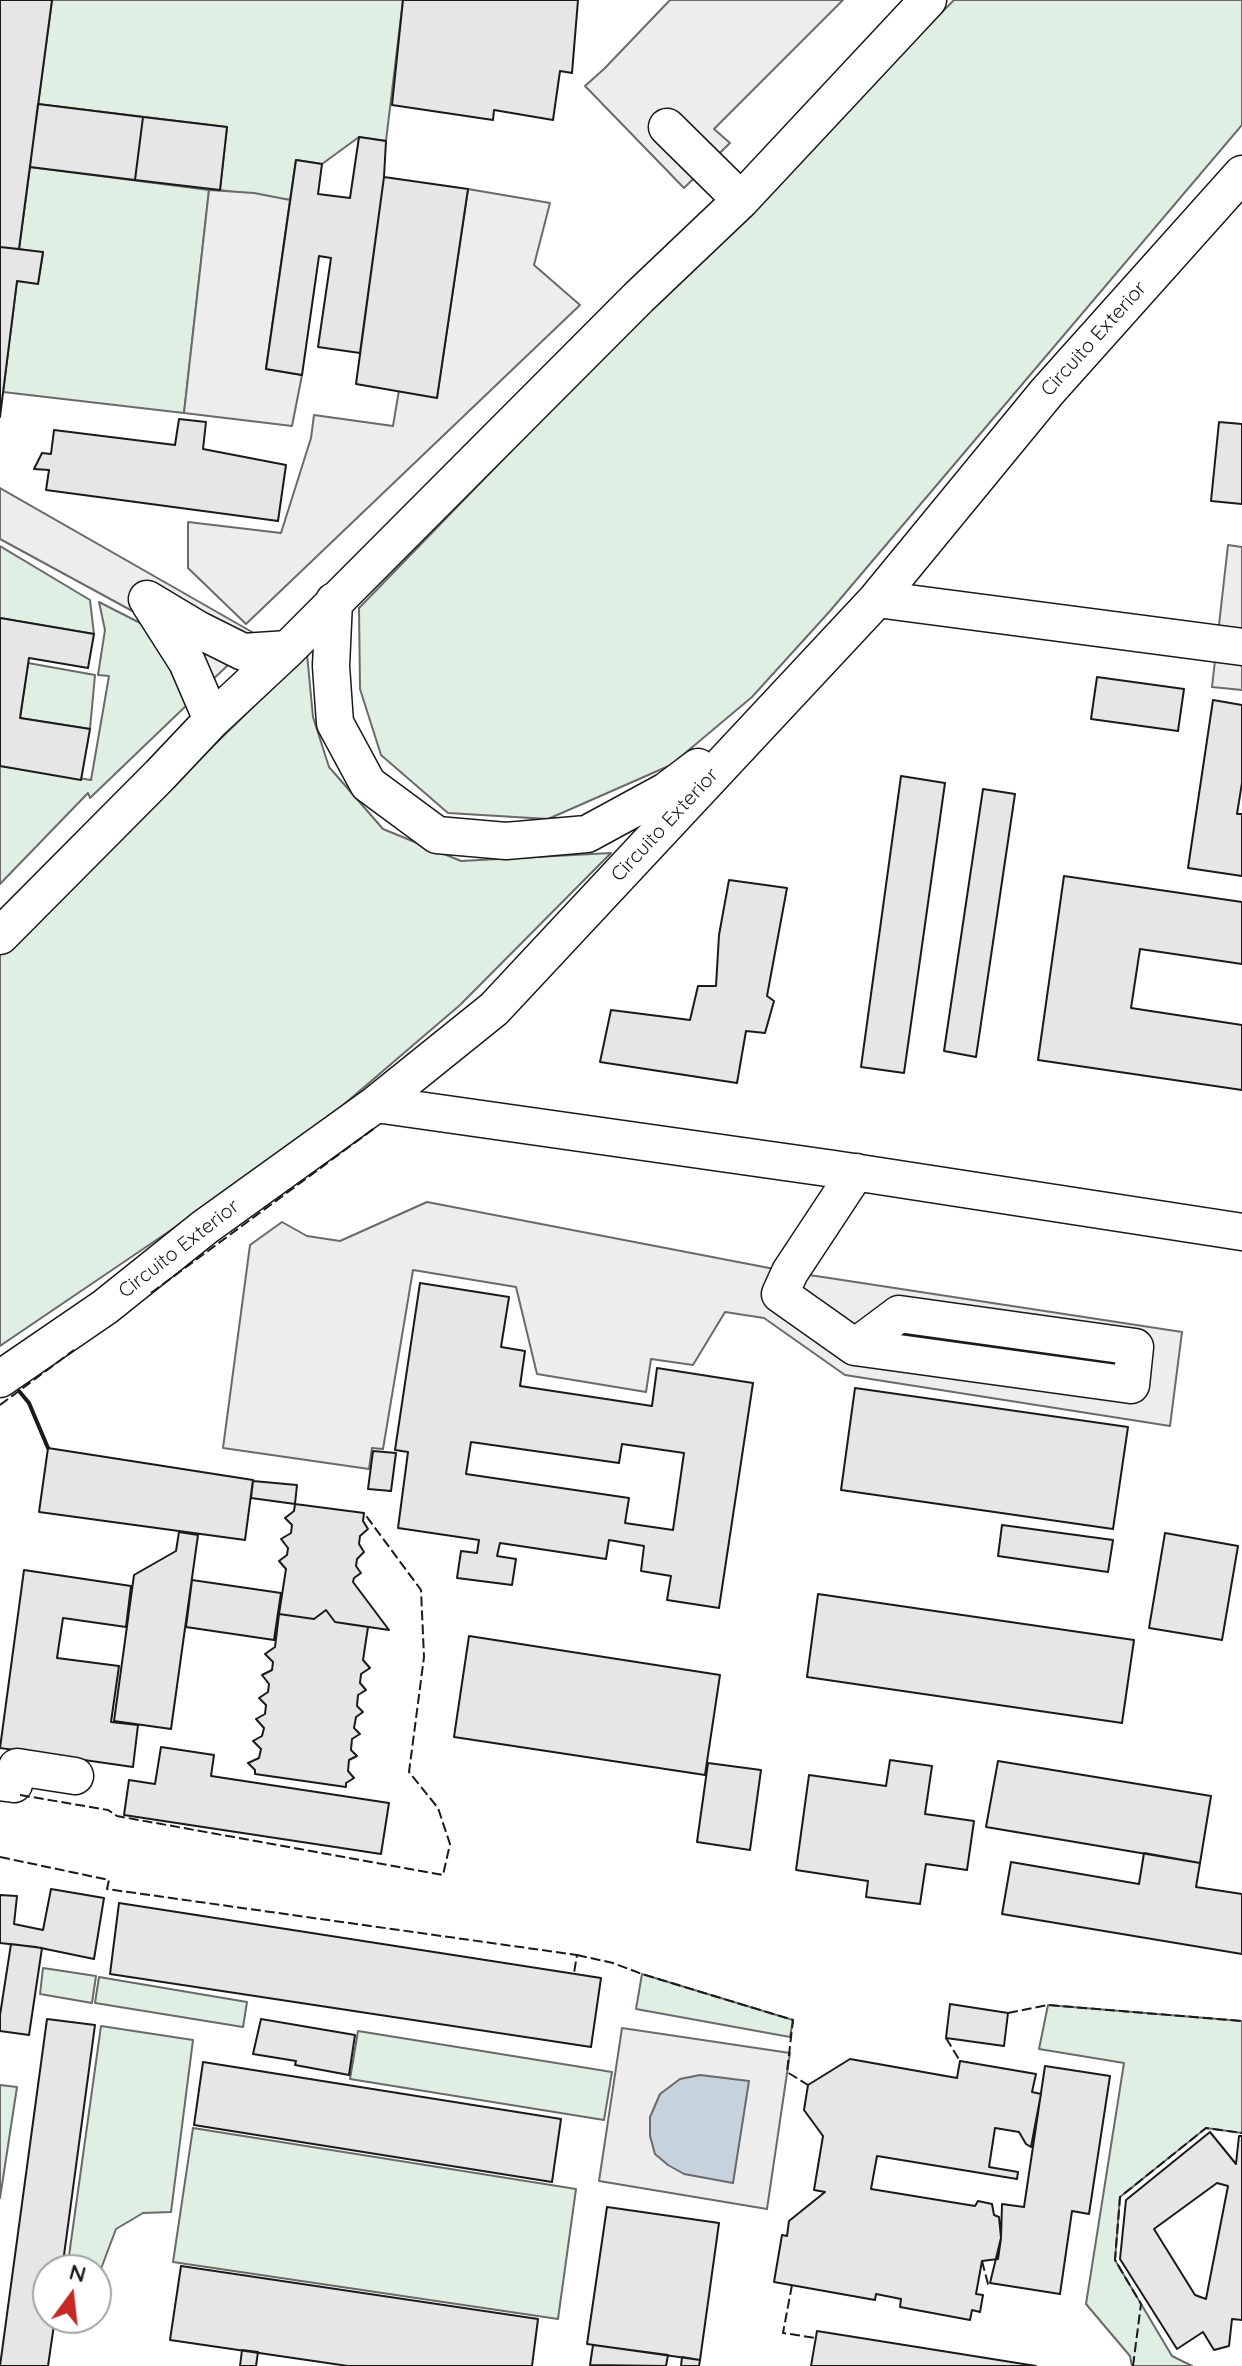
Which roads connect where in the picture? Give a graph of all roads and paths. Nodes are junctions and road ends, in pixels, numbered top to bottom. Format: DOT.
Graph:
graph roads {
  1 [pos="928,0"];
  2 [pos="667,127"];
  3 [pos="1242,174"];
  4 [pos="741,200"];
  5 [pos="877,599"];
  6 [pos="334,601"];
  7 [pos="1241,646"];
  8 [pos="288,649"];
  9 [pos="766,716"];
  10 [pos="212,720"];
  11 [pos="0,936"];
  12 [pos="376,1104"];
  13 [pos="856,1172"];
  14 [pos="1242,1232"];
  15 [pos="855,1347"];
  16 [pos="0,1379"];
  17 [pos="75,1776"];
  18 [pos="0,1782"];
  1 -- 4 [label="street"];
  2 -- 4 [label="street"];
  3 -- 5 [label="street, Circuito Exterior"];
  4 -- 6 [label="street"];
  5 -- 7 [label="street"];
  5 -- 9 [label="street, Circuito Exterior"];
  6 -- 8 [label="street"];
  6 -- 9 [label="street"];
  8 -- 10 [label="street"];
  8 -- 10 [label="street"];
  9 -- 12 [label="street, Circuito Exterior"];
  10 -- 11 [label="street"];
  12 -- 13 [label="street"];
  12 -- 16 [label="street, Circuito Exterior"];
  13 -- 14 [label="street"];
  13 -- 15 [label="street"];
  15 -- 15 [label="street"];
  17 -- 18 [label="street"];
}
